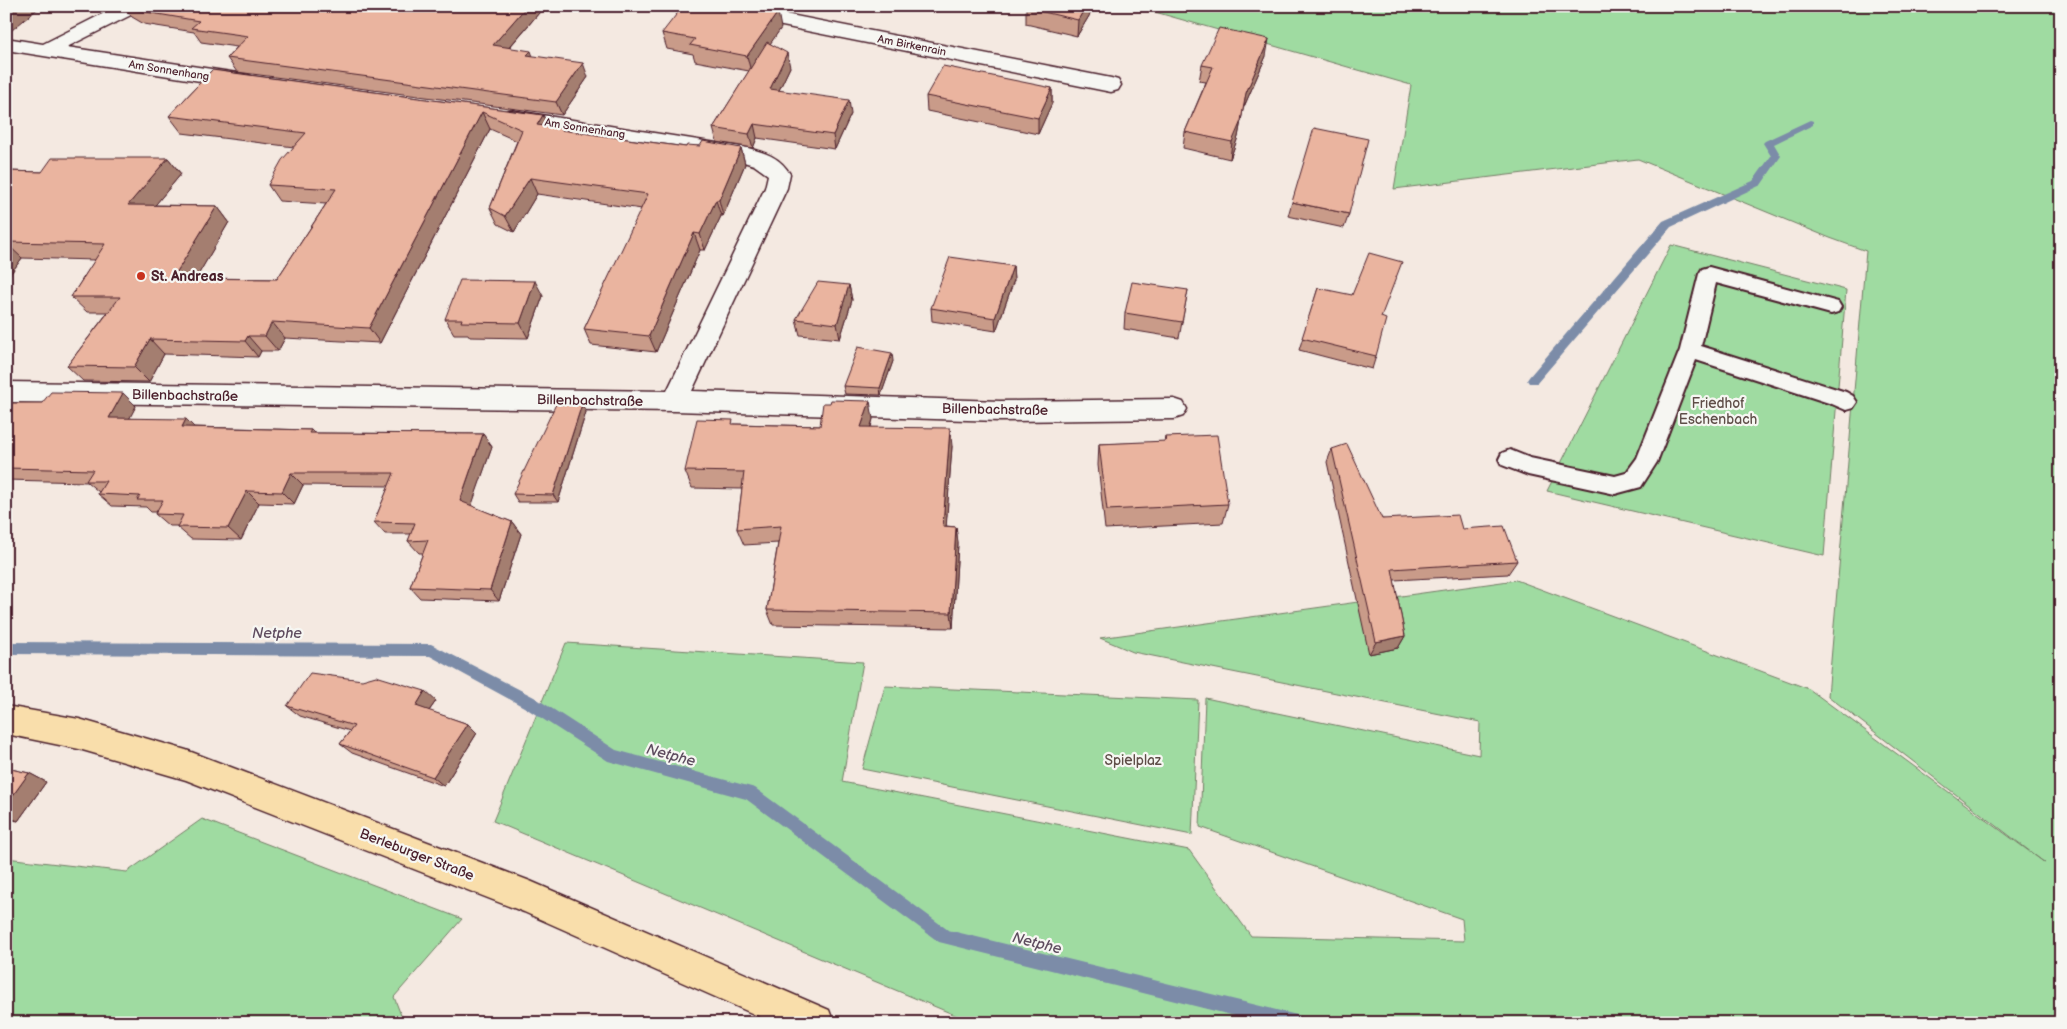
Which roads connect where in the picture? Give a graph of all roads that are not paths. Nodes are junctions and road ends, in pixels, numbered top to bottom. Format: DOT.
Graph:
graph roads {
  1 [pos="134,6"];
  2 [pos="713,6"];
  3 [pos="6,44"];
  4 [pos="48,49"];
  5 [pos="262,83"];
  6 [pos="1111,85"];
  7 [pos="485,114"];
  8 [pos="1831,307"];
  9 [pos="1690,350"];
  10 [pos="6,392"];
  11 [pos="675,401"];
  12 [pos="1846,402"];
  13 [pos="1174,410"];
  14 [pos="1510,459"];
  15 [pos="6,720"];
  16 [pos="816,1023"];
  1 -- 4 [label="street"];
  2 -- 6 [label="street, Am Birkenrain"];
  3 -- 4 [label="street, Am Sonnenhang"];
  4 -- 5 [label="street, Am Sonnenhang"];
  7 -- 11 [label="street, Am Sonnenhang"];
  8 -- 9 [label="lane"];
  9 -- 12 [label="lane"];
  9 -- 14 [label="lane"];
  10 -- 11 [label="street, Billenbachstraße"];
  11 -- 13 [label="street, Billenbachstraße"];
  15 -- 16 [label="main road, Berleburger Straße"];
}
